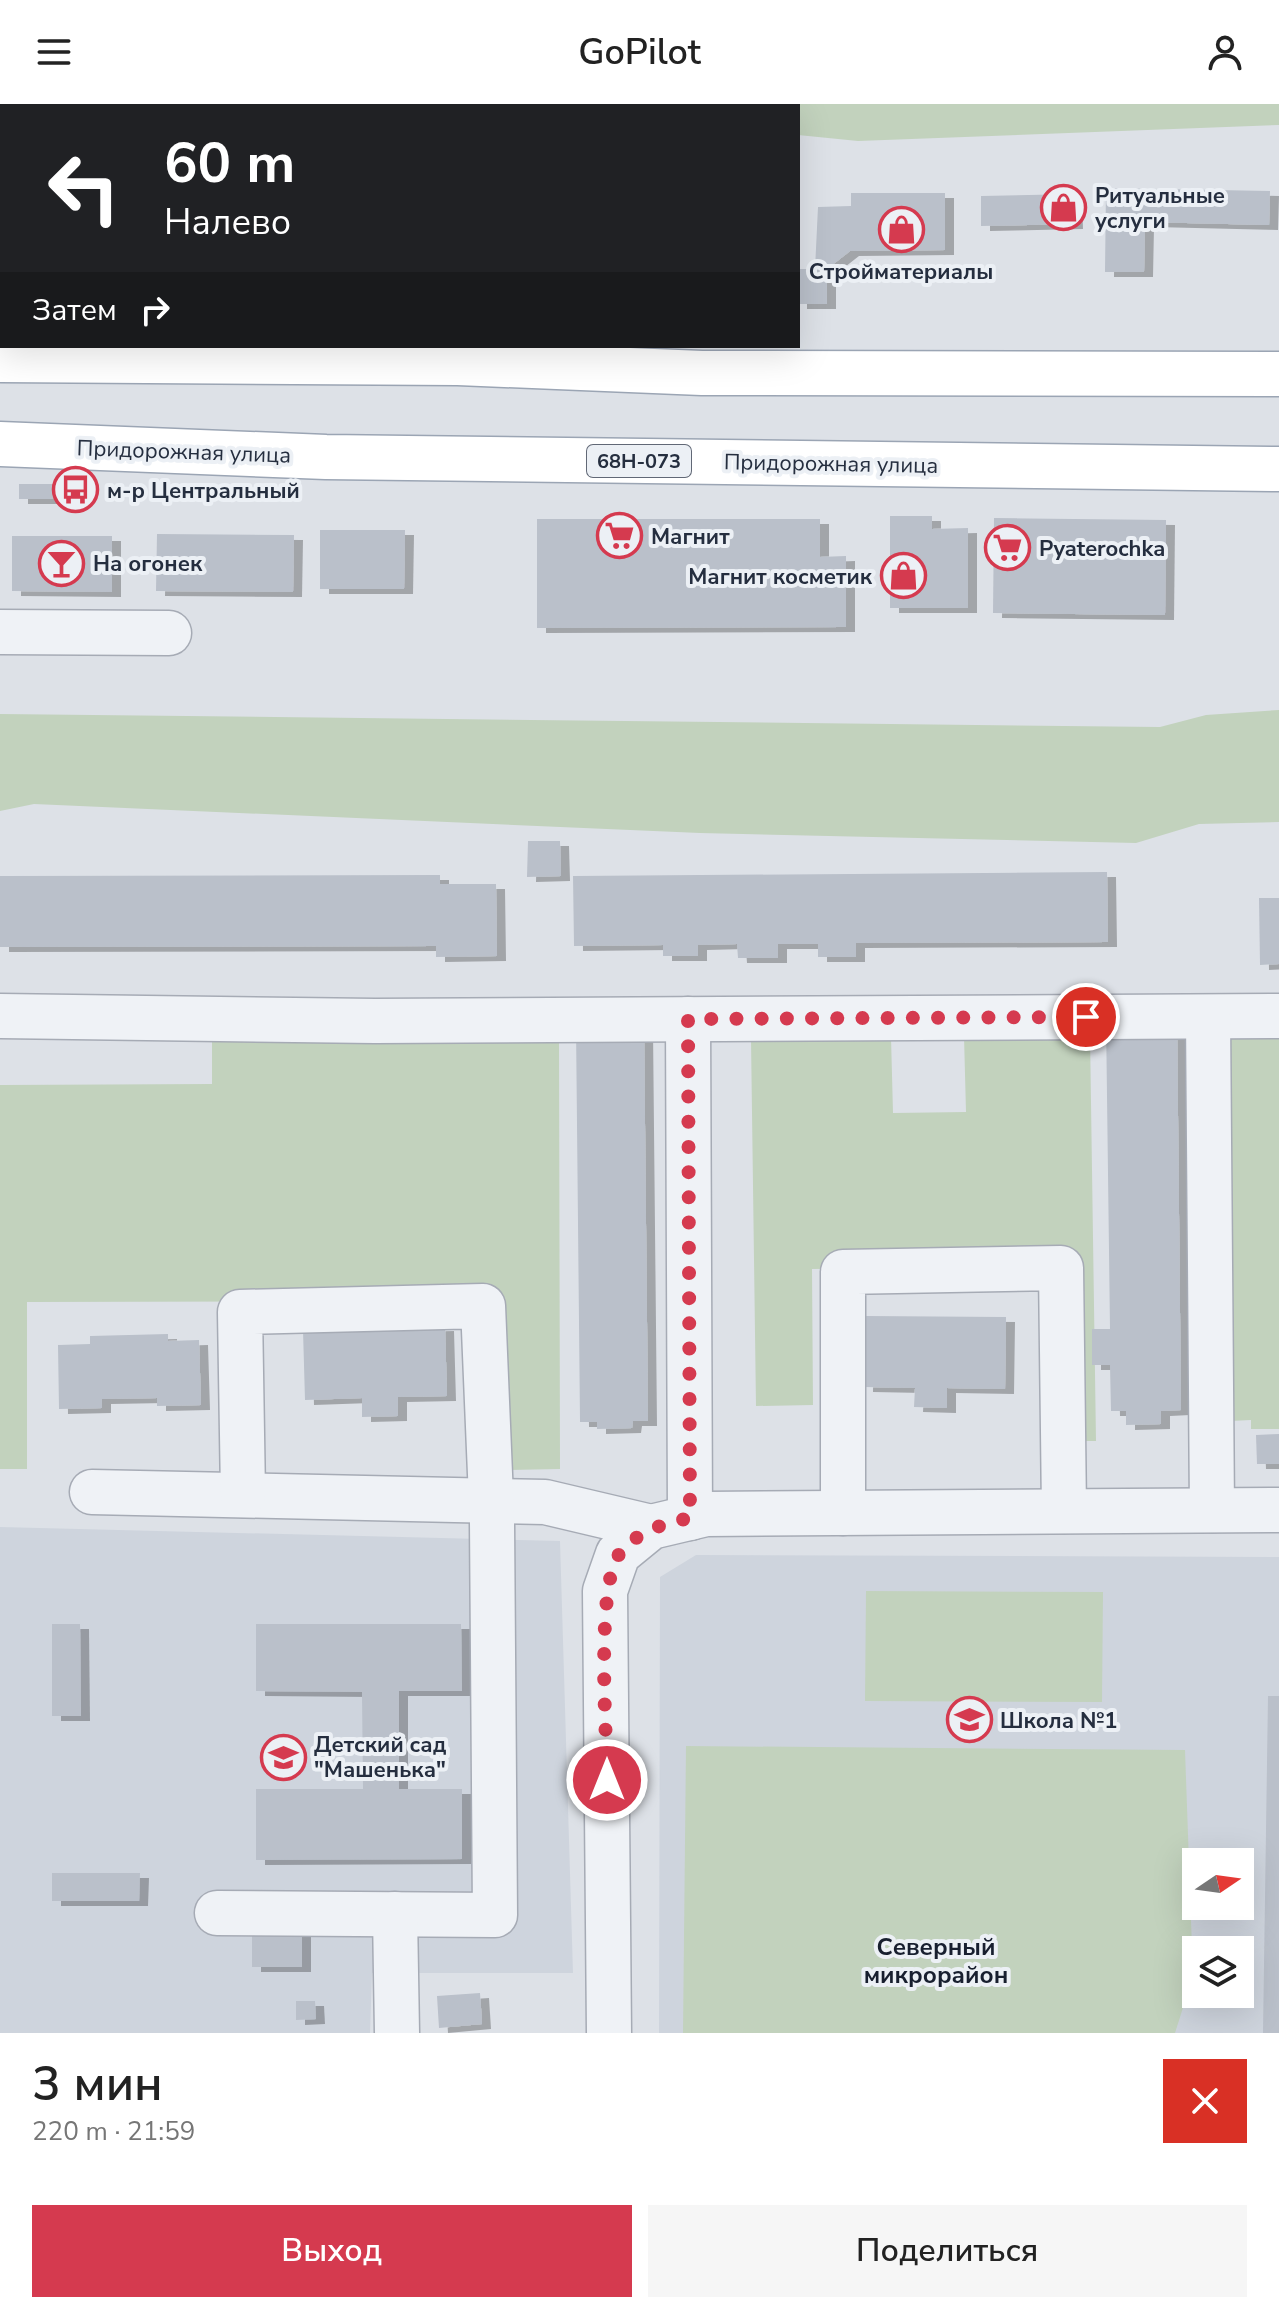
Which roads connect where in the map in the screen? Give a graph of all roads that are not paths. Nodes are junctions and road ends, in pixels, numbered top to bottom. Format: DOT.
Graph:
graph roads {
  1 [pos="44,353"];
  2 [pos="0,360"];
  3 [pos="1279,374"];
  4 [pos="0,444"];
  5 [pos="1279,469"];
  6 [pos="0,632"];
  7 [pos="169,633"];
  8 [pos="0,1016"];
  9 [pos="1279,1016"];
  10 [pos="1208,1017"];
  11 [pos="688,1019"];
  12 [pos="92,1492"];
  13 [pos="243,1495"];
  14 [pos="491,1501"];
  15 [pos="1212,1510"];
  16 [pos="1279,1510"];
  17 [pos="1064,1511"];
  18 [pos="843,1513"];
  19 [pos="670,1522"];
  20 [pos="217,1913"];
  21 [pos="395,1914"];
  22 [pos="397,2033"];
  23 [pos="609,2033"];
  1 -- 2 [label="main road"];
  1 -- 3 [label="main road"];
  4 -- 5 [label="main road, Придорожная улица / 68Н-073"];
  6 -- 7 [label="street"];
  8 -- 11 [label="street"];
  9 -- 10 [label="street"];
  10 -- 11 [label="street"];
  10 -- 15 [label="street"];
  11 -- 19 [label="street"];
  12 -- 13 [label="street"];
  13 -- 14 [label="street"];
  13 -- 14 [label="street"];
  14 -- 19 [label="street"];
  14 -- 21 [label="street"];
  15 -- 16 [label="street"];
  15 -- 17 [label="street"];
  17 -- 18 [label="street"];
  17 -- 18 [label="street"];
  18 -- 19 [label="street"];
  19 -- 23 [label="street"];
  20 -- 21 [label="street"];
  21 -- 22 [label="street"];
}
